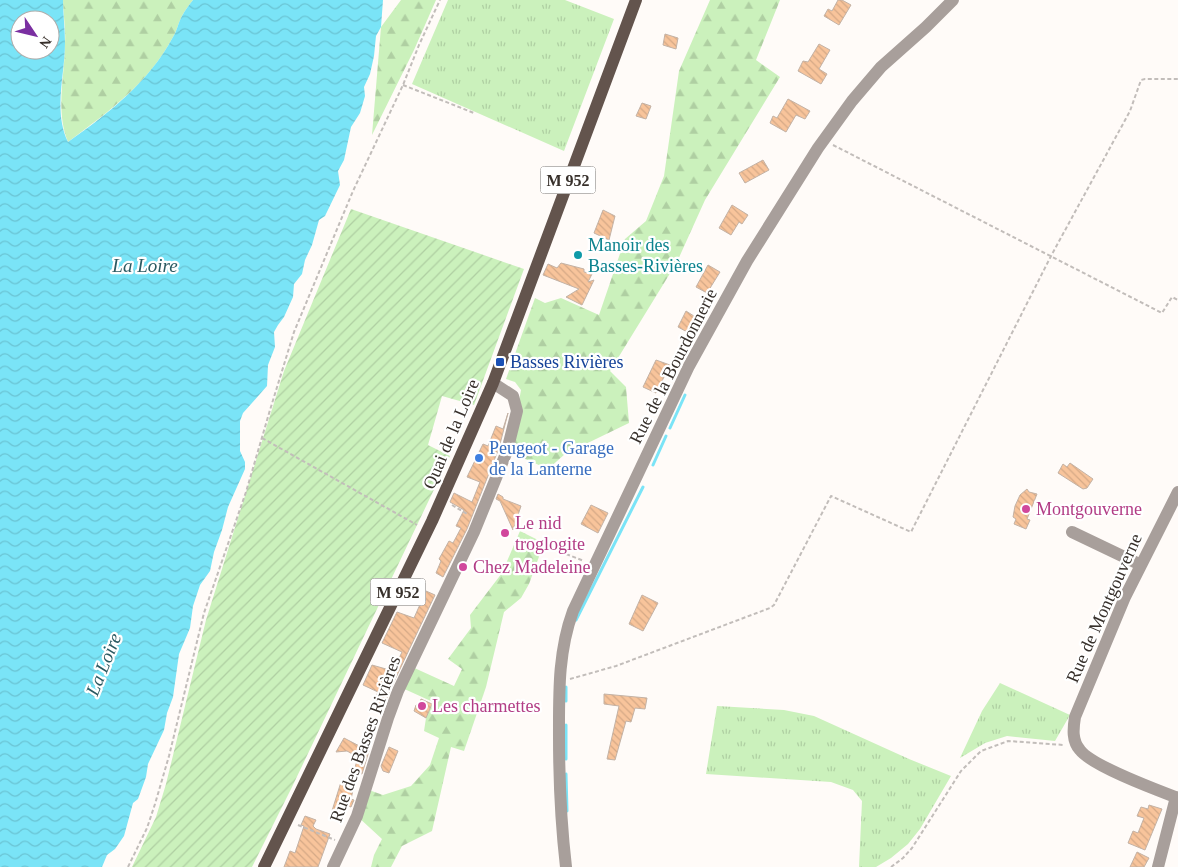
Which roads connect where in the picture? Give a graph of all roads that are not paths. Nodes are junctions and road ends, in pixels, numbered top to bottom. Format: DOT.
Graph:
graph roads {
  1 [pos="636,0"];
  2 [pos="953,0"];
  3 [pos="493,383"];
  4 [pos="1178,492"];
  5 [pos="1072,532"];
  6 [pos="1141,565"];
  7 [pos="1177,798"];
  8 [pos="264,867"];
  9 [pos="333,867"];
  10 [pos="566,867"];
  11 [pos="1158,867"];
  1 -- 3 [label="main road, Quai de la Loire / M 952"];
  2 -- 10 [label="street, Rue de la Bourdonnerie"];
  3 -- 8 [label="main road, Quai de la Loire / M 952"];
  3 -- 9 [label="street, Rue des Basses Rivières"];
  4 -- 6 [label="street, Rue de Montgouverne"];
  5 -- 6 [label="street"];
  6 -- 7 [label="street, Rue de Montgouverne"];
  7 -- 11 [label="street"];
}
